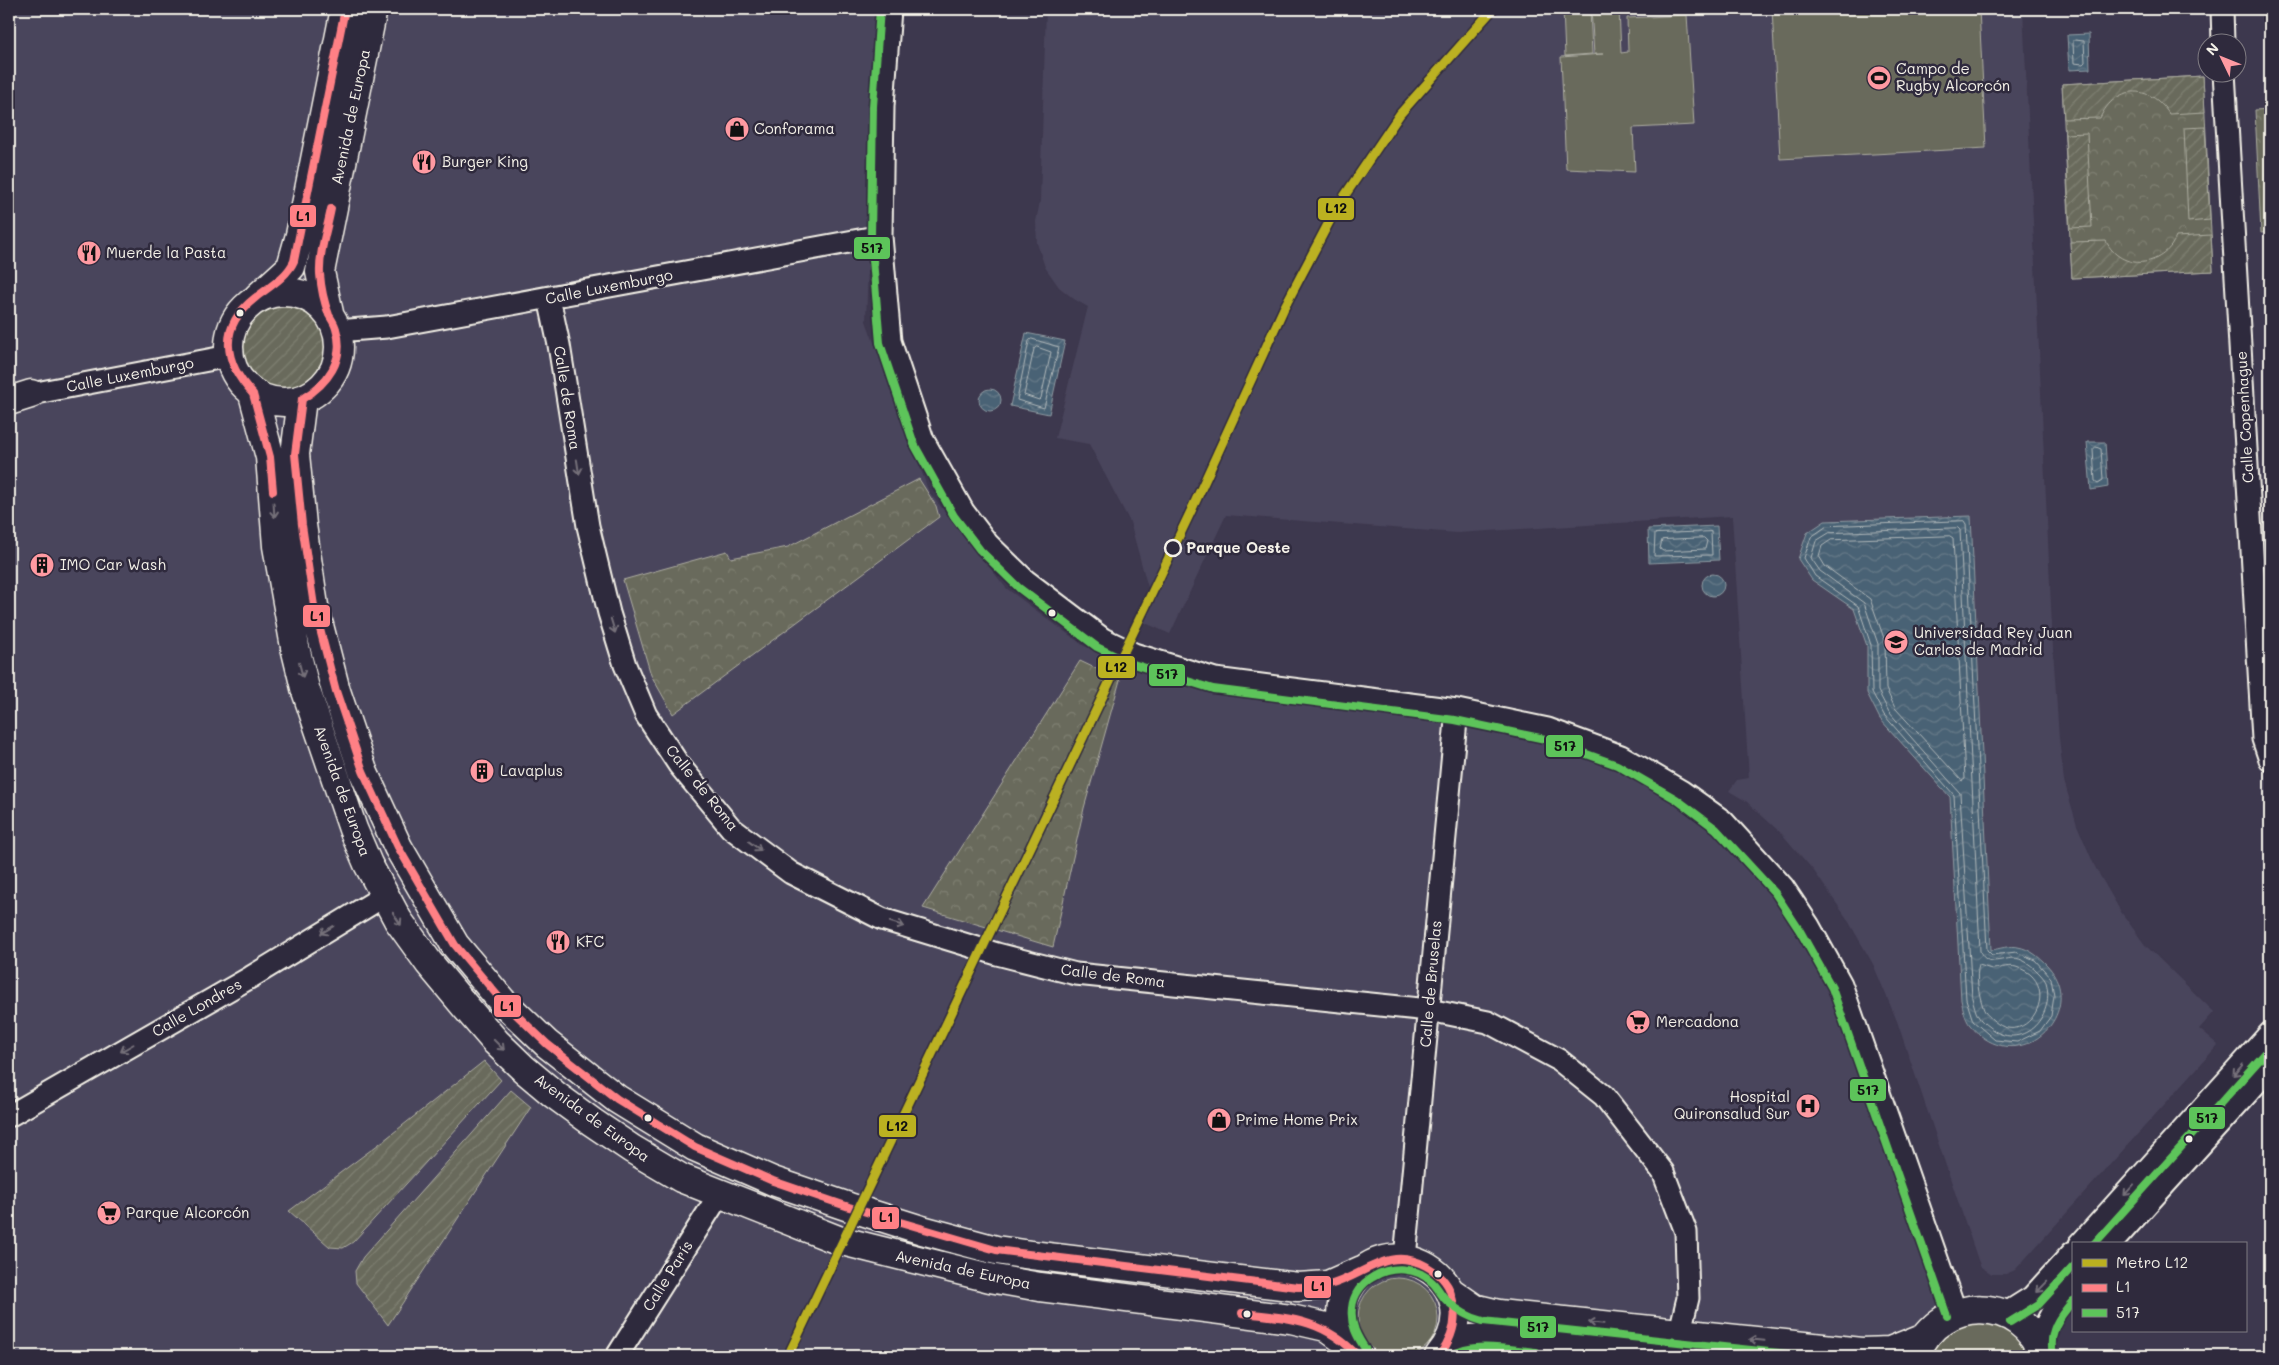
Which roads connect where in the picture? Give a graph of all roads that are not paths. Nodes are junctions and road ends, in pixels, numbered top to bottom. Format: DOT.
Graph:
graph roads {
  1 [pos="345,9"];
  2 [pos="373,9"];
  3 [pos="890,9"];
  4 [pos="2222,9"];
  5 [pos="2223,32"];
  6 [pos="2225,82"];
  7 [pos="881,236"];
  8 [pos="257,298"];
  9 [pos="549,298"];
  10 [pos="333,322"];
  11 [pos="229,356"];
  12 [pos="253,394"];
  13 [pos="16,396"];
  14 [pos="302,399"];
  15 [pos="1457,710"];
  16 [pos="2270,760"];
  17 [pos="384,896"];
  18 [pos="1429,1010"];
  19 [pos="2270,1033"];
  20 [pos="2270,1068"];
  21 [pos="9,1116"];
  22 [pos="719,1195"];
  23 [pos="2082,1242"];
  24 [pos="2114,1242"];
  25 [pos="2072,1253"];
  26 [pos="1405,1258"];
  27 [pos="1362,1270"];
  28 [pos="2072,1287"];
  29 [pos="1451,1292"];
  30 [pos="1956,1314"];
  31 [pos="2005,1314"];
  32 [pos="1681,1344"];
  33 [pos="1920,1347"];
  34 [pos="1353,1349"];
  35 [pos="1442,1351"];
  36 [pos="2041,1351"];
  37 [pos="617,1356"];
  1 -- 8 [label="street, Avenida de Europa"];
  2 -- 10 [label="street, Avenida de Europa"];
  3 -- 7 [label="street"];
  4 -- 5 [label="street"];
  6 -- 16 [label="street, Calle Copenhague"];
  7 -- 9 [label="street, Calle Luxemburgo"];
  7 -- 15 [label="street"];
  8 -- 10 [label="street"];
  8 -- 11 [label="street"];
  9 -- 10 [label="street, Calle Luxemburgo"];
  9 -- 18 [label="street, Calle de Roma, one-way"];
  10 -- 14 [label="street"];
  11 -- 12 [label="street"];
  11 -- 13 [label="street, Calle Luxemburgo"];
  12 -- 14 [label="street"];
  12 -- 17 [label="street, Avenida de Europa, one-way"];
  14 -- 27 [label="street, Avenida de Europa"];
  15 -- 18 [label="street, Calle de Bruselas"];
  15 -- 30 [label="street"];
  17 -- 21 [label="street, Calle Londres, one-way"];
  17 -- 22 [label="street, Avenida de Europa, one-way"];
  18 -- 26 [label="street, Calle de Bruselas"];
  18 -- 32 [label="street, Calle de Roma"];
  19 -- 23 [label="street, one-way"];
  20 -- 24 [label="street"];
  22 -- 34 [label="street, Avenida de Europa"];
  22 -- 37 [label="street, Calle París"];
  25 -- 31 [label="street, one-way"];
  26 -- 27 [label="street, Avenida de Europa"];
  26 -- 29 [label="street"];
  27 -- 34 [label="street"];
  28 -- 36 [label="street"];
  32 -- 29 [label="street, one-way"];
  29 -- 35 [label="street"];
  30 -- 31 [label="street"];
  30 -- 33 [label="street"];
  31 -- 36 [label="street"];
  33 -- 32 [label="street, one-way"];
  32 -- 35 [label="street"];
}
